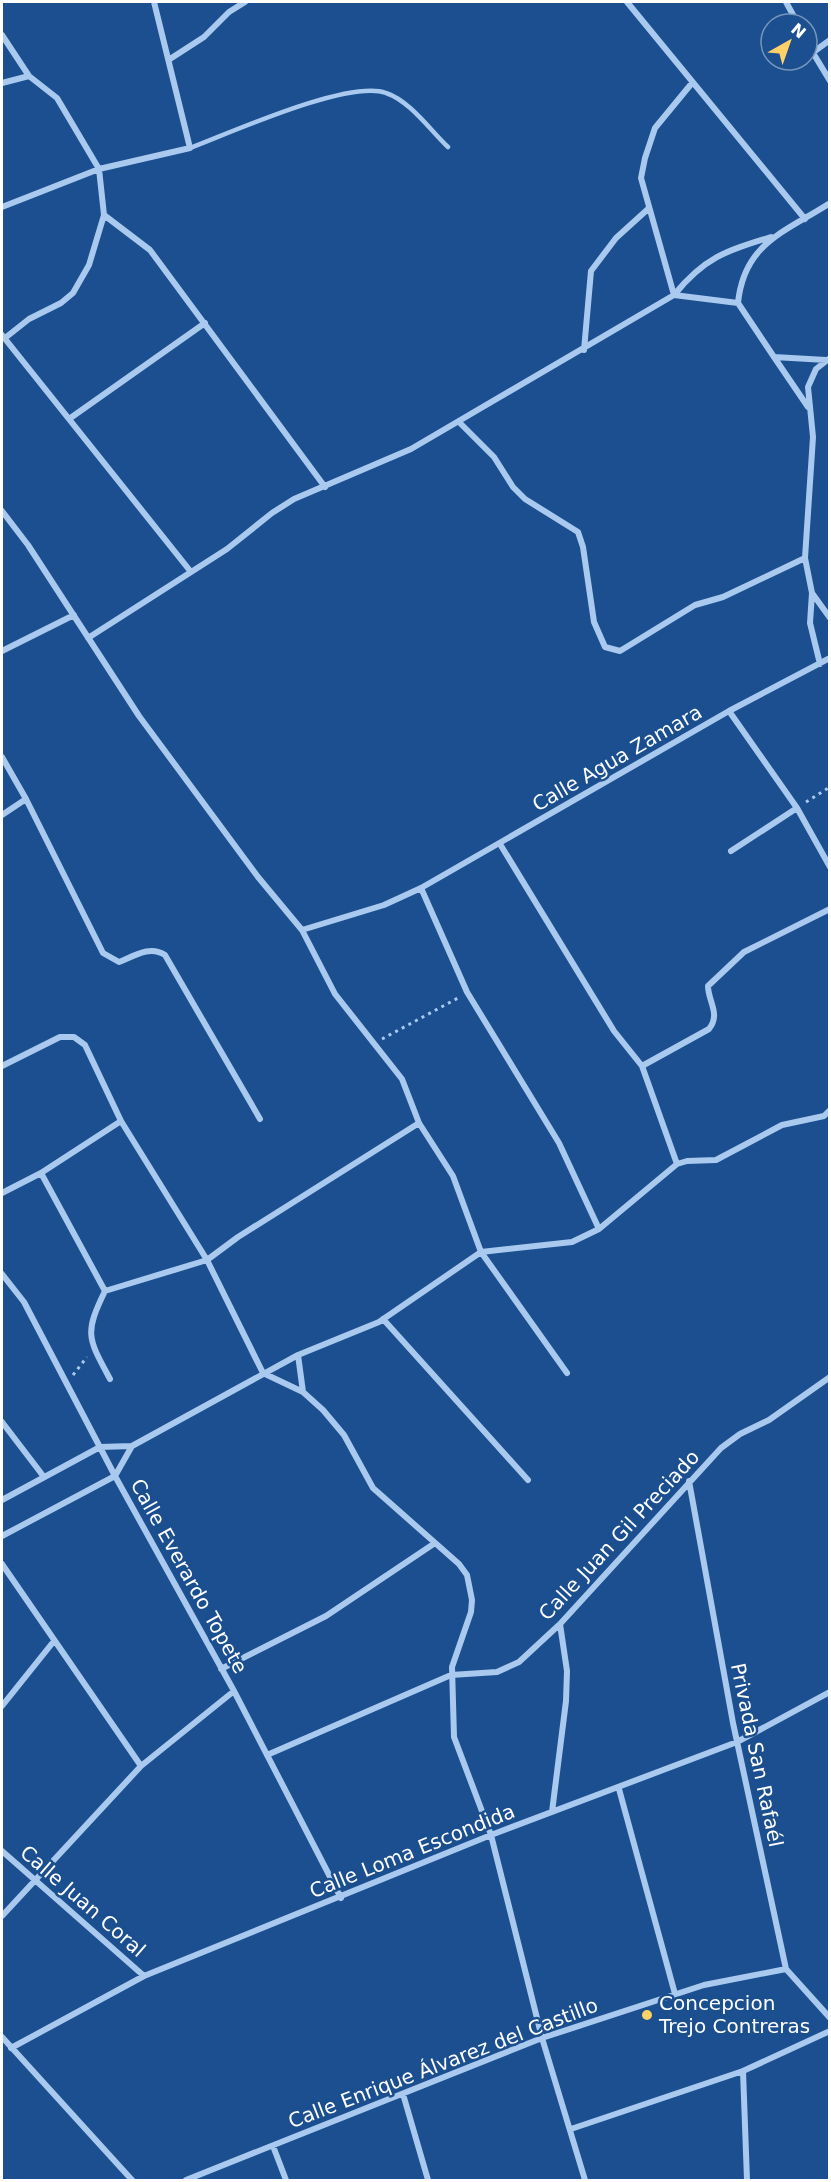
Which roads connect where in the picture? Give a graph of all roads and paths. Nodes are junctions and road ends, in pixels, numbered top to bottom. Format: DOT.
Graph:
graph roads {
  1 [pos="154,2"];
  2 [pos="245,2"];
  3 [pos="627,2"];
  4 [pos="2,35"];
  5 [pos="170,59"];
  6 [pos="819,64"];
  7 [pos="29,76"];
  8 [pos="830,81"];
  9 [pos="2,83"];
  10 [pos="692,83"];
  11 [pos="448,147"];
  12 [pos="190,148"];
  13 [pos="99,170"];
  14 [pos="830,203"];
  15 [pos="2,207"];
  16 [pos="648,209"];
  17 [pos="104,215"];
  18 [pos="805,219"];
  19 [pos="774,236"];
  20 [pos="674,295"];
  21 [pos="738,303"];
  22 [pos="205,323"];
  23 [pos="3,336"];
  24 [pos="584,350"];
  25 [pos="774,357"];
  26 [pos="827,359"];
  27 [pos="808,408"];
  28 [pos="69,419"];
  29 [pos="460,423"];
  30 [pos="325,487"];
  31 [pos="2,511"];
  32 [pos="804,558"];
  33 [pos="191,572"];
  34 [pos="812,593"];
  35 [pos="74,615"];
  36 [pos="830,618"];
  37 [pos="88,638"];
  38 [pos="2,651"];
  39 [pos="830,657"];
  40 [pos="820,664"];
  41 [pos="729,711"];
  42 [pos="2,757"];
  43 [pos="830,787"];
  44 [pos="26,799"];
  45 [pos="796,808"];
  46 [pos="2,815"];
  47 [pos="500,843"];
  48 [pos="731,851"];
  49 [pos="830,867"];
  50 [pos="421,888"];
  51 [pos="830,909"];
  52 [pos="302,930"];
  53 [pos="467,992"];
  54 [pos="375,1043"];
  55 [pos="2,1066"];
  56 [pos="642,1066"];
  57 [pos="830,1110"];
  58 [pos="260,1119"];
  59 [pos="121,1121"];
  60 [pos="419,1123"];
  61 [pos="677,1164"];
  62 [pos="41,1173"];
  63 [pos="2,1193"];
  64 [pos="599,1229"];
  65 [pos="482,1252"];
  66 [pos="207,1260"];
  67 [pos="2,1274"];
  68 [pos="105,1291"];
  69 [pos="383,1319"];
  70 [pos="94,1348"];
  71 [pos="298,1355"];
  72 [pos="263,1374"];
  73 [pos="567,1374"];
  74 [pos="830,1377"];
  75 [pos="110,1379"];
  76 [pos="67,1383"];
  77 [pos="303,1392"];
  78 [pos="2,1422"];
  79 [pos="132,1446"];
  80 [pos="100,1447"];
  81 [pos="115,1476"];
  82 [pos="44,1477"];
  83 [pos="528,1480"];
  84 [pos="689,1481"];
  85 [pos="2,1500"];
  86 [pos="2,1536"];
  87 [pos="435,1543"];
  88 [pos="2,1564"];
  89 [pos="560,1624"];
  90 [pos="54,1641"];
  91 [pos="221,1669"];
  92 [pos="451,1675"];
  93 [pos="234,1691"];
  94 [pos="830,1692"];
  95 [pos="2,1706"];
  96 [pos="737,1742"];
  97 [pos="267,1755"];
  98 [pos="141,1766"];
  99 [pos="619,1789"];
  100 [pos="552,1812"];
  101 [pos="491,1835"];
  102 [pos="2,1851"];
  103 [pos="35,1880"];
  104 [pos="341,1898"];
  105 [pos="2,1916"];
  106 [pos="786,1969"];
  107 [pos="144,1976"];
  108 [pos="675,1994"];
  109 [pos="830,2018"];
  110 [pos="830,2031"];
  111 [pos="2,2037"];
  112 [pos="542,2038"];
  113 [pos="11,2048"];
  114 [pos="743,2071"];
  115 [pos="403,2094"];
  116 [pos="571,2128"];
  117 [pos="273,2146"];
  118 [pos="132,2181"];
  119 [pos="186,2181"];
  120 [pos="286,2181"];
  121 [pos="428,2181"];
  122 [pos="585,2181"];
  123 [pos="747,2181"];
  1 -- 5 [label="street"];
  2 -- 5 [label="street"];
  3 -- 10 [label="street"];
  4 -- 7 [label="street"];
  5 -- 12 [label="street"];
  6 -- 8 [label="street"];
  7 -- 9 [label="street"];
  7 -- 13 [label="street"];
  10 -- 16 [label="street"];
  10 -- 18 [label="street"];
  11 -- 12 [label="lane"];
  12 -- 13 [label="street"];
  13 -- 15 [label="street"];
  13 -- 17 [label="street"];
  14 -- 18 [label="street"];
  16 -- 20 [label="street"];
  16 -- 24 [label="street"];
  17 -- 22 [label="street"];
  17 -- 23 [label="street"];
  18 -- 19 [label="street"];
  19 -- 20 [label="street"];
  19 -- 21 [label="street"];
  20 -- 21 [label="street"];
  20 -- 24 [label="street"];
  21 -- 25 [label="street"];
  22 -- 28 [label="street"];
  22 -- 30 [label="street"];
  23 -- 28 [label="street"];
  24 -- 29 [label="street"];
  25 -- 26 [label="street"];
  25 -- 27 [label="street"];
  26 -- 27 [label="street"];
  27 -- 32 [label="street"];
  28 -- 33 [label="street"];
  29 -- 30 [label="street"];
  29 -- 32 [label="street"];
  30 -- 33 [label="street"];
  31 -- 35 [label="street"];
  32 -- 34 [label="street"];
  33 -- 37 [label="street"];
  34 -- 36 [label="street"];
  34 -- 40 [label="street"];
  35 -- 37 [label="street"];
  35 -- 38 [label="street"];
  37 -- 52 [label="street"];
  39 -- 40 [label="street, Calle Agua Zamara"];
  40 -- 41 [label="street, Calle Agua Zamara"];
  41 -- 45 [label="street"];
  41 -- 47 [label="street, Calle Agua Zamara"];
  42 -- 44 [label="street"];
  43 -- 45 [label="path"];
  44 -- 46 [label="street"];
  44 -- 58 [label="street"];
  45 -- 48 [label="street"];
  45 -- 49 [label="street"];
  47 -- 50 [label="street, Calle Agua Zamara"];
  47 -- 56 [label="street"];
  50 -- 52 [label="street, Calle Agua Zamara"];
  50 -- 53 [label="street"];
  51 -- 56 [label="street"];
  52 -- 54 [label="street"];
  53 -- 54 [label="path"];
  53 -- 64 [label="street"];
  54 -- 60 [label="street"];
  55 -- 59 [label="street"];
  56 -- 61 [label="street"];
  57 -- 61 [label="street"];
  59 -- 62 [label="street"];
  59 -- 66 [label="street"];
  60 -- 65 [label="street"];
  60 -- 66 [label="street"];
  61 -- 64 [label="street"];
  62 -- 63 [label="street"];
  62 -- 68 [label="street"];
  64 -- 65 [label="street"];
  65 -- 69 [label="street"];
  65 -- 73 [label="street"];
  66 -- 68 [label="street"];
  66 -- 72 [label="street"];
  67 -- 76 [label="street, Calle Everardo Topete"];
  68 -- 70 [label="street"];
  69 -- 71 [label="street"];
  69 -- 83 [label="street"];
  70 -- 75 [label="street"];
  70 -- 76 [label="path"];
  71 -- 72 [label="street"];
  71 -- 77 [label="street"];
  72 -- 77 [label="street"];
  72 -- 79 [label="street"];
  74 -- 84 [label="street, Calle Juan Gil Preciado"];
  76 -- 80 [label="street, Calle Everardo Topete"];
  77 -- 87 [label="street"];
  78 -- 82 [label="street"];
  79 -- 80 [label="street"];
  79 -- 81 [label="street"];
  80 -- 81 [label="street, Calle Everardo Topete"];
  80 -- 82 [label="street"];
  81 -- 86 [label="street"];
  81 -- 91 [label="street, Calle Everardo Topete"];
  82 -- 85 [label="street"];
  84 -- 89 [label="street, Calle Juan Gil Preciado"];
  84 -- 96 [label="street, Privada San Rafaél"];
  87 -- 91 [label="street"];
  87 -- 92 [label="street"];
  88 -- 90 [label="street"];
  89 -- 92 [label="street, Calle Juan Gil Preciado"];
  89 -- 100 [label="street"];
  90 -- 95 [label="street"];
  90 -- 98 [label="street"];
  91 -- 93 [label="street, Calle Everardo Topete"];
  92 -- 97 [label="street, Calle Juan Gil Preciado"];
  92 -- 101 [label="street"];
  93 -- 97 [label="street, Calle Everardo Topete"];
  93 -- 98 [label="street"];
  94 -- 96 [label="street, Calle Loma Escondida"];
  96 -- 99 [label="street, Calle Loma Escondida"];
  96 -- 106 [label="street, Privada San Rafaél"];
  97 -- 104 [label="street, Calle Everardo Topete"];
  98 -- 103 [label="street"];
  99 -- 100 [label="street, Calle Loma Escondida"];
  99 -- 108 [label="street"];
  100 -- 101 [label="street, Calle Loma Escondida"];
  101 -- 104 [label="street, Calle Loma Escondida"];
  101 -- 112 [label="street"];
  102 -- 103 [label="street, Calle Juan Coral"];
  103 -- 105 [label="street"];
  103 -- 107 [label="street, Calle Juan Coral"];
  104 -- 107 [label="street, Calle Loma Escondida"];
  106 -- 108 [label="street, Calle Enrique Álvarez del Castillo"];
  106 -- 109 [label="street, Privada San Rafaél"];
  107 -- 113 [label="street, Calle Loma Escondida"];
  108 -- 112 [label="street, Calle Enrique Álvarez del Castillo"];
  110 -- 114 [label="street"];
  111 -- 113 [label="street"];
  112 -- 115 [label="street, Calle Enrique Álvarez del Castillo"];
  112 -- 116 [label="street"];
  113 -- 118 [label="street"];
  114 -- 116 [label="street"];
  114 -- 123 [label="street"];
  115 -- 117 [label="street, Calle Enrique Álvarez del Castillo"];
  115 -- 121 [label="street"];
  116 -- 122 [label="street"];
  117 -- 119 [label="street, Calle Enrique Álvarez del Castillo"];
  117 -- 120 [label="street"];
}
